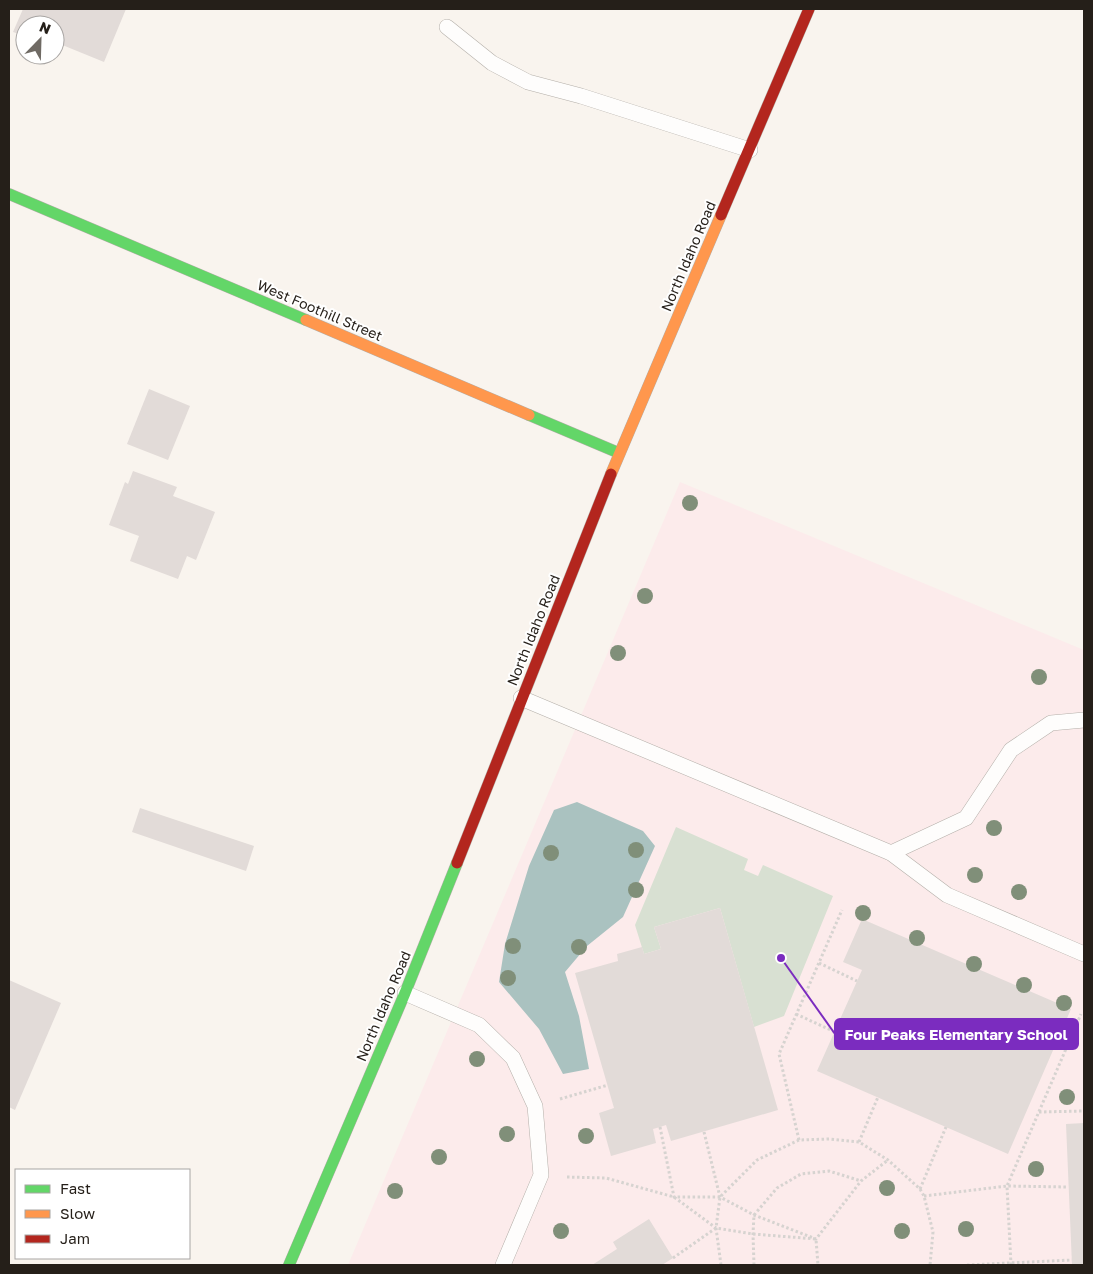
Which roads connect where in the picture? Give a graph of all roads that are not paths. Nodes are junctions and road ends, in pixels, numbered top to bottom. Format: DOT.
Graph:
graph roads {
  1 [pos="809,9"];
  2 [pos="447,27"];
  3 [pos="750,150"];
  4 [pos="9,194"];
  5 [pos="620,453"];
  6 [pos="521,698"];
  7 [pos="1084,720"];
  8 [pos="891,853"];
  9 [pos="1084,954"];
  10 [pos="405,993"];
  11 [pos="289,1265"];
  12 [pos="503,1265"];
  1 -- 3 [label="street, North Idaho Road"];
  2 -- 3 [label="lane"];
  3 -- 5 [label="street, North Idaho Road"];
  4 -- 5 [label="street, West Foothill Street"];
  5 -- 6 [label="street, North Idaho Road"];
  6 -- 8 [label="lane"];
  6 -- 10 [label="street, North Idaho Road"];
  7 -- 8 [label="lane"];
  8 -- 9 [label="lane"];
  10 -- 11 [label="street, North Idaho Road"];
  10 -- 12 [label="lane"];
}
